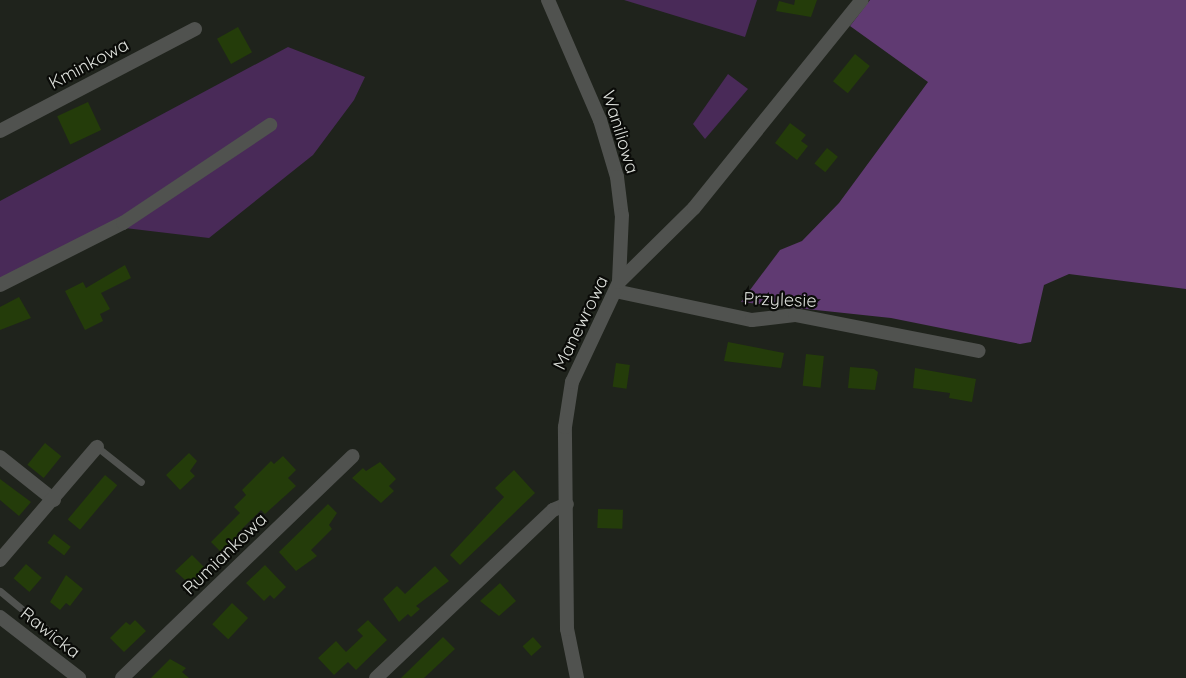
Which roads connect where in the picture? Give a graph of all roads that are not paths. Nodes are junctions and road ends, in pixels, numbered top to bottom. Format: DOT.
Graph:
graph roads {
  1 [pos="548,0"];
  2 [pos="862,0"];
  3 [pos="195,29"];
  4 [pos="270,125"];
  5 [pos="0,131"];
  6 [pos="0,285"];
  7 [pos="617,287"];
  8 [pos="978,351"];
  9 [pos="97,447"];
  10 [pos="353,456"];
  11 [pos="0,457"];
  12 [pos="141,482"];
  13 [pos="54,500"];
  14 [pos="567,504"];
  15 [pos="0,560"];
  16 [pos="0,591"];
  17 [pos="0,617"];
  18 [pos="52,634"];
  19 [pos="79,678"];
  20 [pos="122,678"];
  21 [pos="376,678"];
  22 [pos="577,678"];
  1 -- 7 [label="street, Waniliowa"];
  2 -- 7 [label="street, Manewrowa"];
  3 -- 5 [label="street, Kminkowa"];
  4 -- 6 [label="street"];
  7 -- 8 [label="street, Przylesie"];
  7 -- 14 [label="street, Manewrowa"];
  9 -- 12 [label="lane"];
  9 -- 13 [label="street"];
  10 -- 20 [label="street, Rumiankowa"];
  11 -- 13 [label="street"];
  13 -- 15 [label="street"];
  14 -- 21 [label="street"];
  14 -- 22 [label="street, Manewrowa"];
  16 -- 18 [label="lane"];
  17 -- 19 [label="street, Rawicka"];
}
